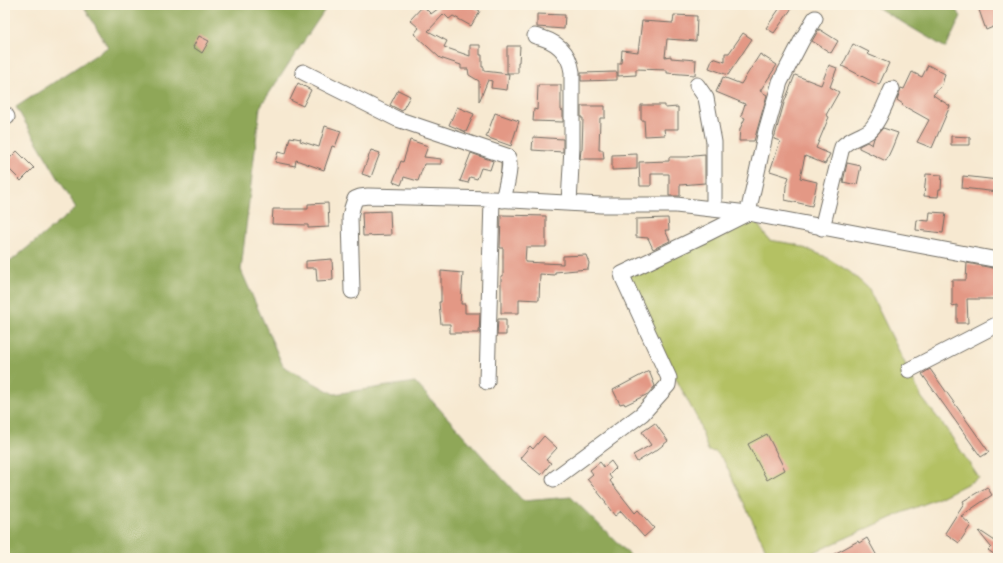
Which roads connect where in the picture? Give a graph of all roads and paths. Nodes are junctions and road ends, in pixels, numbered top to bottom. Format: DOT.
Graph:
graph roads {
  1 [pos="815,18"];
  2 [pos="535,36"];
  3 [pos="303,72"];
  4 [pos="697,84"];
  5 [pos="892,89"];
  6 [pos="497,200"];
  7 [pos="569,204"];
  8 [pos="714,208"];
  9 [pos="748,213"];
  10 [pos="822,228"];
  11 [pos="998,260"];
  12 [pos="352,291"];
  13 [pos="998,324"];
  14 [pos="909,370"];
  15 [pos="487,382"];
  16 [pos="554,479"];
  1 -- 9 [label="street"];
  2 -- 7 [label="street"];
  3 -- 6 [label="street"];
  4 -- 8 [label="street"];
  5 -- 10 [label="street"];
  6 -- 7 [label="street"];
  6 -- 12 [label="street"];
  6 -- 15 [label="street"];
  7 -- 8 [label="street"];
  8 -- 9 [label="street"];
  9 -- 10 [label="street"];
  9 -- 16 [label="street"];
  10 -- 11 [label="street"];
  13 -- 14 [label="street"];
}
